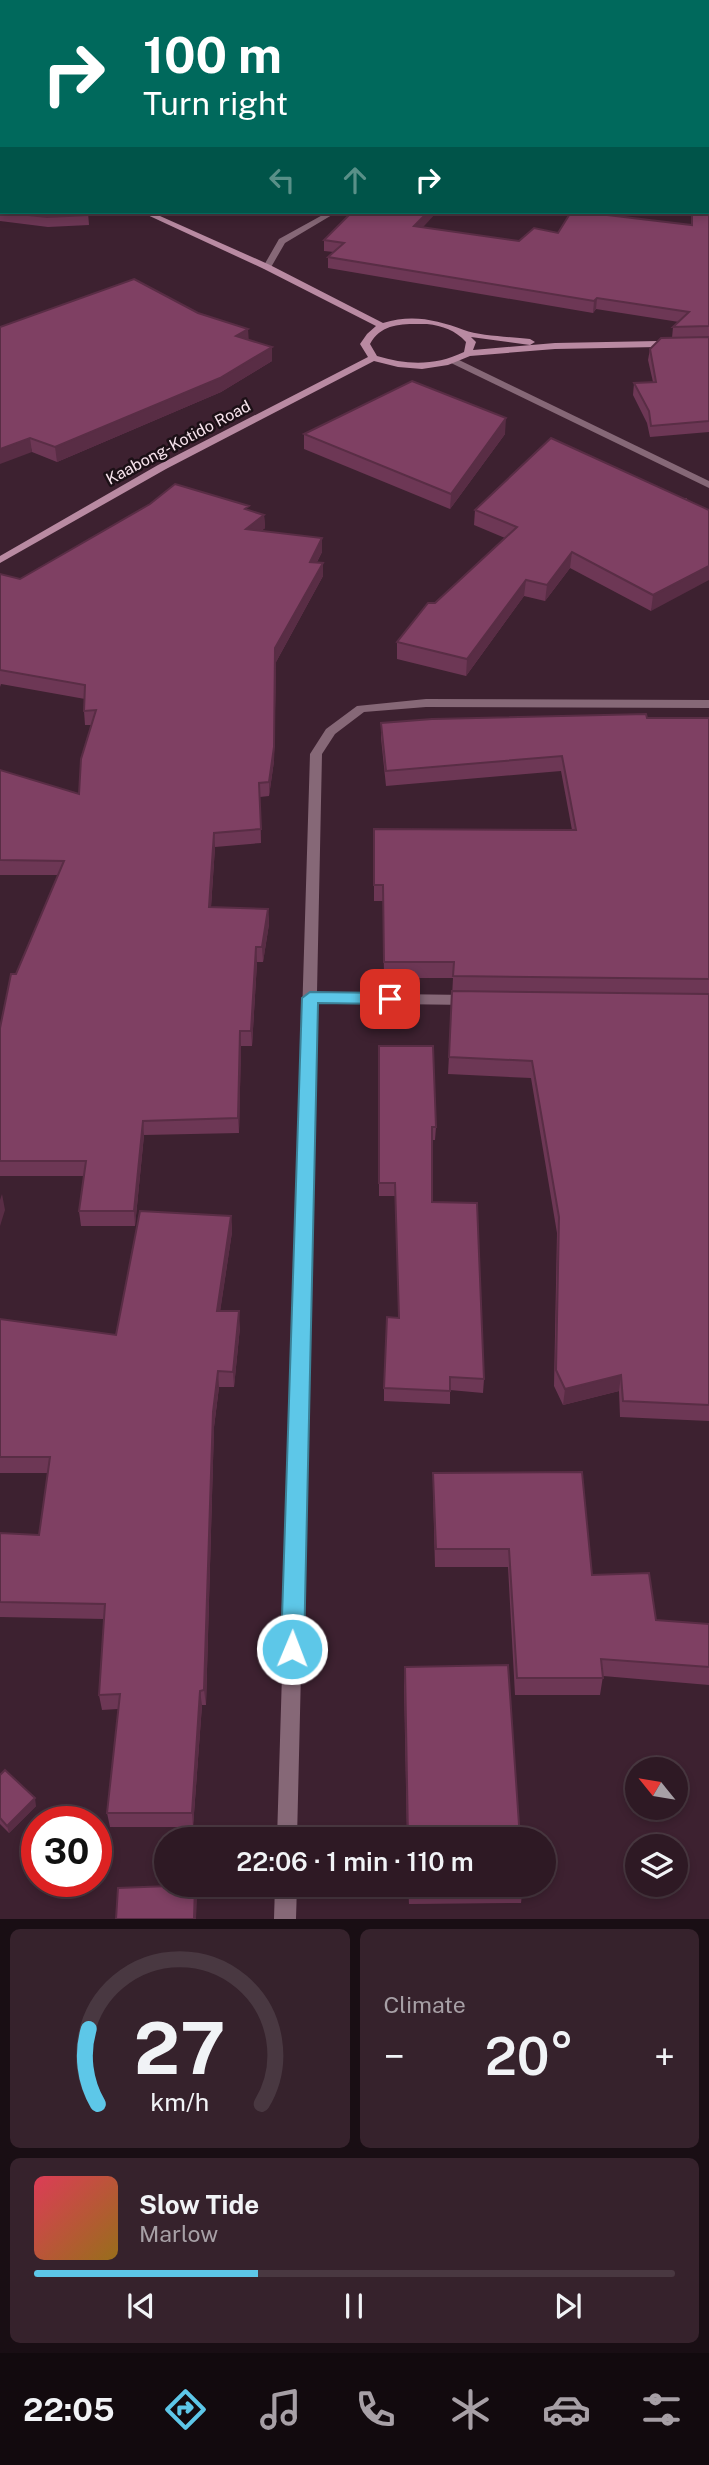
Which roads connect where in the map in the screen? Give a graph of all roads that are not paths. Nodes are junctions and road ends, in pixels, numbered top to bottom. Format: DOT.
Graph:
graph roads {
  1 [pos="149,214"];
  2 [pos="329,214"];
  3 [pos="267,267"];
  4 [pos="381,325"];
  5 [pos="464,333"];
  6 [pos="709,343"];
  7 [pos="555,346"];
  8 [pos="468,353"];
  9 [pos="373,358"];
  10 [pos="454,361"];
  11 [pos="709,485"];
  12 [pos="0,560"];
  13 [pos="709,704"];
  14 [pos="310,998"];
  15 [pos="489,1000"];
  16 [pos="287,1827"];
  17 [pos="286,1897"];
  18 [pos="285,1919"];
  1 -- 3 [label="main road"];
  2 -- 3 [label="street"];
  3 -- 4 [label="main road"];
  4 -- 5 [label="main road"];
  4 -- 9 [label="main road"];
  5 -- 7 [label="main road"];
  5 -- 8 [label="main road"];
  6 -- 7 [label="main road"];
  7 -- 8 [label="main road"];
  8 -- 10 [label="main road"];
  9 -- 10 [label="main road"];
  9 -- 12 [label="main road, Kaabong-Kotido Road"];
  10 -- 11 [label="street"];
  13 -- 14 [label="street"];
  14 -- 15 [label="street"];
  14 -- 16 [label="street"];
  17 -- 18 [label="street"];
}
